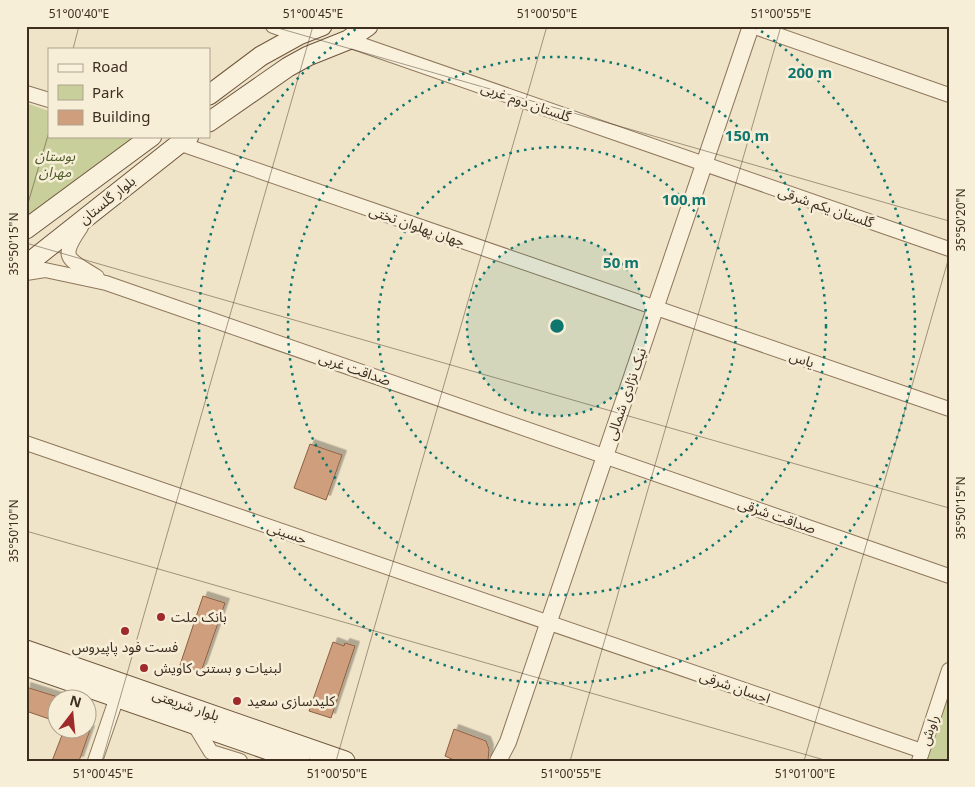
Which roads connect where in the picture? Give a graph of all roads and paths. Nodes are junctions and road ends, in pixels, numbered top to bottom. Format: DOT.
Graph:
graph roads {
  1 [pos="273,26"];
  2 [pos="322,26"];
  3 [pos="368,26"];
  4 [pos="752,26"];
  5 [pos="299,36"];
  6 [pos="348,40"];
  7 [pos="26,93"];
  8 [pos="210,94"];
  9 [pos="949,95"];
  10 [pos="48,100"];
  11 [pos="210,121"];
  12 [pos="149,138"];
  13 [pos="183,140"];
  14 [pos="704,164"];
  15 [pos="91,214"];
  16 [pos="26,229"];
  17 [pos="949,249"];
  18 [pos="26,253"];
  19 [pos="26,261"];
  20 [pos="26,265"];
  21 [pos="26,273"];
  22 [pos="106,283"];
  23 [pos="655,308"];
  24 [pos="949,409"];
  25 [pos="26,443"];
  26 [pos="604,456"];
  27 [pos="949,576"];
  28 [pos="548,622"];
  29 [pos="26,650"];
  30 [pos="26,666"];
  31 [pos="949,670"];
  32 [pos="117,697"];
  33 [pos="194,724"];
  34 [pos="920,756"];
  35 [pos="95,761"];
  36 [pos="240,761"];
  37 [pos="300,761"];
  38 [pos="345,761"];
  39 [pos="498,761"];
  1 -- 5 [label="street"];
  2 -- 5 [label="main road"];
  3 -- 6 [label="main road"];
  4 -- 9 [label="street"];
  4 -- 14 [label="street, نیک نژادی شمالی"];
  5 -- 8 [label="main road"];
  6 -- 11 [label="main road"];
  6 -- 14 [label="street, گلستان دوم غربی"];
  7 -- 10 [label="street"];
  12 -- 16 [label="main road, بلوار گلستان"];
  13 -- 15 [label="main road, بلوار گلستان"];
  13 -- 23 [label="street, جهان پهلوان تختی"];
  14 -- 17 [label="street, گلستان یکم شرقی"];
  14 -- 23 [label="street, نیک نژادی شمالی"];
  15 -- 20 [label="main road, بلوار گلستان"];
  15 -- 22 [label="street, صداقت غربی"];
  18 -- 19 [label="main road"];
  21 -- 22 [label="street, صداقت غربی"];
  22 -- 26 [label="street, صداقت غربی"];
  23 -- 24 [label="street, یاس"];
  23 -- 26 [label="street, نیک نژادی شمالی"];
  25 -- 28 [label="street, حسینی"];
  26 -- 27 [label="street, صداقت شرقی"];
  26 -- 28 [label="street, نیک نژادی شمالی"];
  28 -- 34 [label="street, احسان شرقی"];
  28 -- 39 [label="street, نیک نژادی شمالی"];
  29 -- 38 [label="main road, بلوار شریعتی"];
  30 -- 32 [label="main road, بلوار شریعتی"];
  31 -- 34 [label="street, راوش"];
  32 -- 33 [label="main road, بلوار شریعتی"];
  32 -- 35 [label="street"];
  33 -- 36 [label="street"];
  33 -- 37 [label="main road, بلوار شریعتی"];
}
